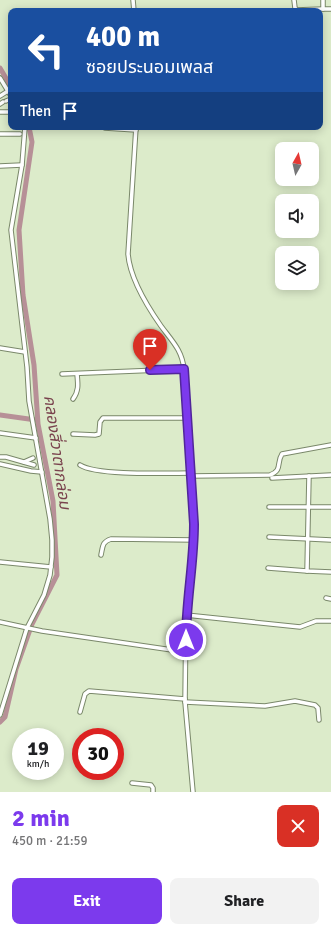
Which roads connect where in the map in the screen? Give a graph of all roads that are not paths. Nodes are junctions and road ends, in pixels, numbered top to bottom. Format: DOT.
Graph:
graph roads {
  1 [pos="323,0"];
  2 [pos="323,9"];
  3 [pos="331,9"];
  4 [pos="0,78"];
  5 [pos="8,91"];
  6 [pos="0,96"];
  7 [pos="25,130"];
  8 [pos="136,130"];
  9 [pos="0,134"];
  10 [pos="20,134"];
  11 [pos="0,166"];
  12 [pos="22,166"];
  13 [pos="0,348"];
  14 [pos="25,352"];
  15 [pos="184,369"];
  16 [pos="62,374"];
  17 [pos="77,374"];
  18 [pos="73,399"];
  19 [pos="188,418"];
  20 [pos="0,433"];
  21 [pos="73,434"];
  22 [pos="36,438"];
  23 [pos="331,445"];
  24 [pos="0,457"];
  25 [pos="36,458"];
  26 [pos="24,462"];
  27 [pos="0,464"];
  28 [pos="37,465"];
  29 [pos="80,465"];
  30 [pos="42,472"];
  31 [pos="191,474"];
  32 [pos="331,475"];
  33 [pos="309,476"];
  34 [pos="272,478"];
  35 [pos="269,507"];
  36 [pos="308,507"];
  37 [pos="331,507"];
  38 [pos="270,537"];
  39 [pos="308,539"];
  40 [pos="194,540"];
  41 [pos="331,540"];
  42 [pos="101,555"];
  43 [pos="0,562"];
  44 [pos="51,567"];
  45 [pos="268,568"];
  46 [pos="307,571"];
  47 [pos="331,572"];
  48 [pos="326,598"];
  49 [pos="331,599"];
  50 [pos="186,616"];
  51 [pos="331,621"];
  52 [pos="0,622"];
  53 [pos="27,628"];
  54 [pos="186,652"];
  55 [pos="185,701"];
  56 [pos="80,712"];
  57 [pos="0,714"];
  58 [pos="319,720"];
  59 [pos="132,783"];
  60 [pos="153,792"];
  61 [pos="193,792"];
  1 -- 2 [label="street"];
  2 -- 3 [label="street"];
  4 -- 5 [label="street"];
  5 -- 6 [label="street"];
  7 -- 12 [label="street"];
  8 -- 15 [label="street"];
  9 -- 10 [label="street"];
  11 -- 12 [label="street"];
  12 -- 14 [label="street"];
  13 -- 14 [label="street"];
  14 -- 22 [label="street"];
  15 -- 17 [label="street"];
  15 -- 19 [label="street"];
  16 -- 17 [label="street"];
  17 -- 18 [label="street"];
  19 -- 21 [label="street"];
  19 -- 31 [label="street"];
  20 -- 22 [label="street"];
  22 -- 25 [label="street"];
  23 -- 31 [label="street"];
  24 -- 26 [label="street"];
  25 -- 26 [label="street"];
  25 -- 28 [label="street"];
  26 -- 28 [label="street"];
  27 -- 30 [label="street"];
  28 -- 30 [label="street"];
  29 -- 31 [label="street"];
  30 -- 44 [label="street"];
  31 -- 40 [label="street"];
  32 -- 33 [label="street"];
  33 -- 34 [label="street"];
  33 -- 36 [label="street"];
  35 -- 36 [label="street"];
  36 -- 37 [label="street"];
  36 -- 39 [label="street"];
  38 -- 39 [label="street"];
  39 -- 41 [label="street"];
  39 -- 46 [label="street"];
  40 -- 42 [label="street"];
  40 -- 50 [label="street"];
  43 -- 44 [label="street"];
  44 -- 53 [label="street"];
  45 -- 46 [label="street"];
  46 -- 47 [label="street"];
  48 -- 49 [label="street"];
  50 -- 51 [label="street"];
  50 -- 54 [label="street"];
  52 -- 53 [label="street"];
  53 -- 54 [label="street"];
  53 -- 57 [label="street"];
  54 -- 55 [label="street"];
  55 -- 56 [label="street"];
  55 -- 58 [label="street"];
  55 -- 61 [label="street"];
  59 -- 60 [label="street"];
}
